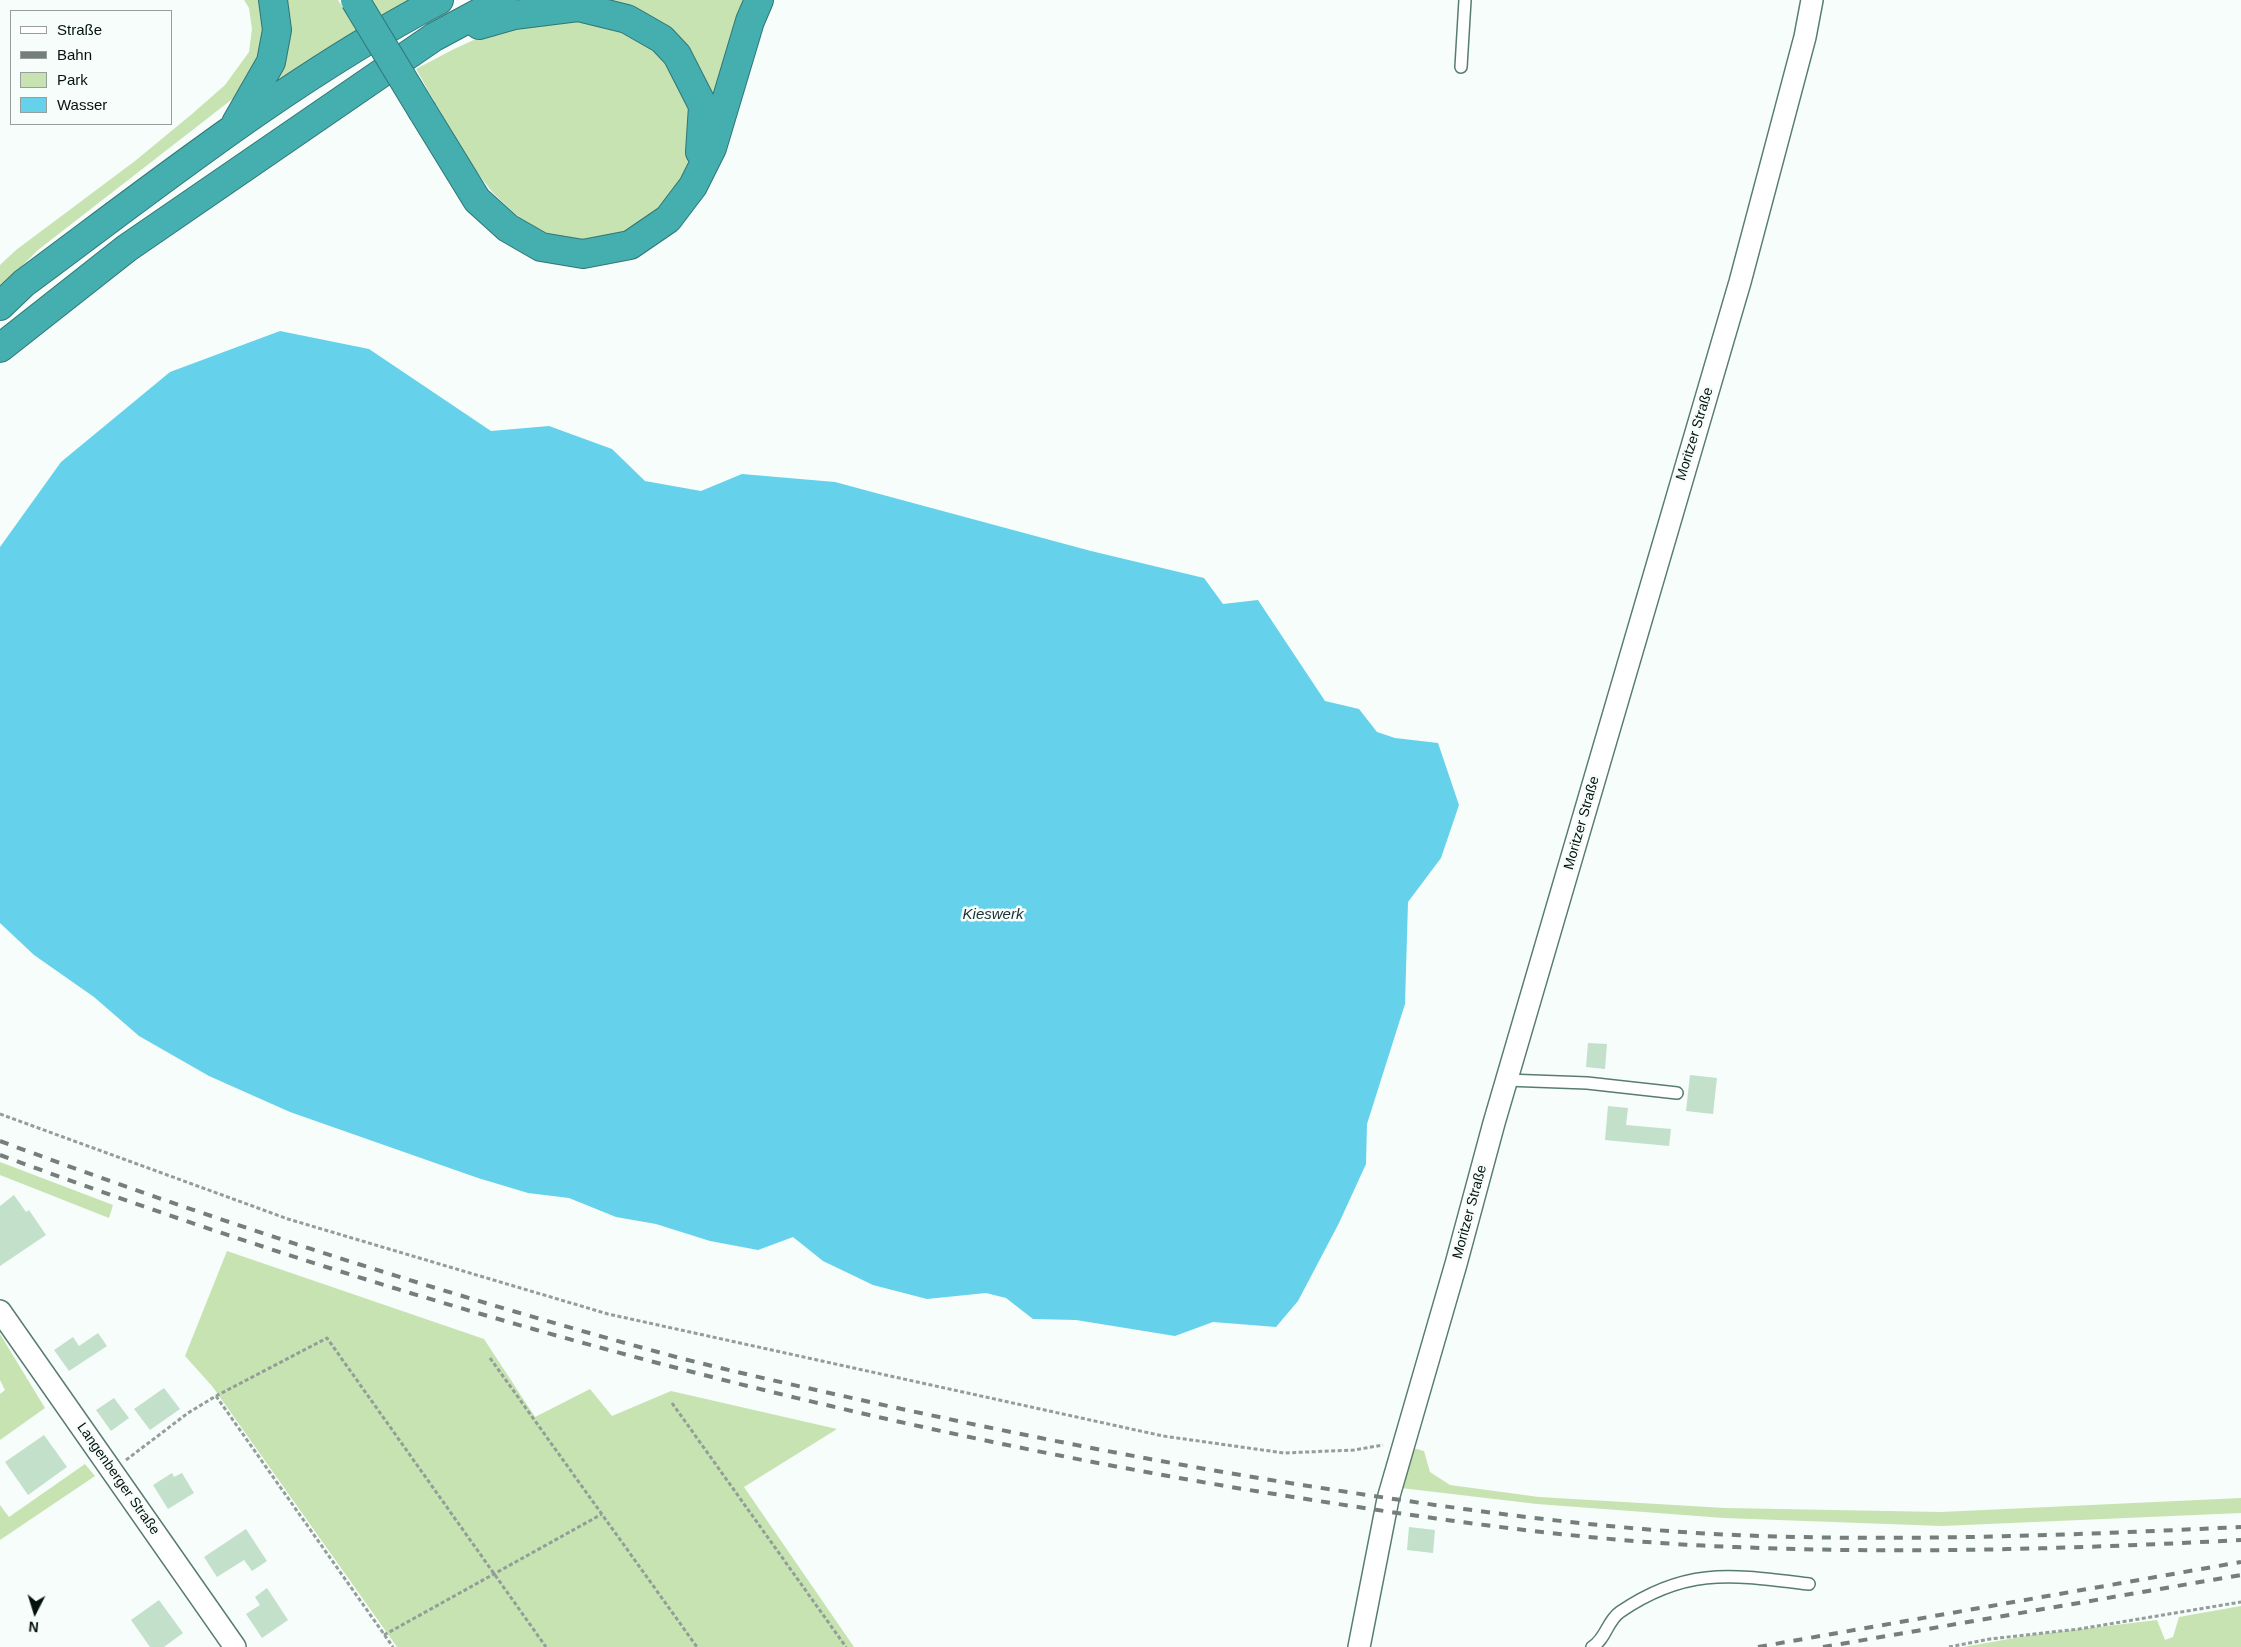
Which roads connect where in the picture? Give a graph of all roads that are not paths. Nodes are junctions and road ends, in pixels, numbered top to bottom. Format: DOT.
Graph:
graph roads {
  1 [pos="272,0"];
  2 [pos="355,0"];
  3 [pos="439,0"];
  4 [pos="503,0"];
  5 [pos="759,0"];
  6 [pos="1465,0"];
  7 [pos="1812,0"];
  8 [pos="434,37"];
  9 [pos="1461,67"];
  10 [pos="233,128"];
  11 [pos="698,173"];
  12 [pos="0,306"];
  13 [pos="0,348"];
  14 [pos="1506,1080"];
  15 [pos="1677,1093"];
  16 [pos="0,1311"];
  17 [pos="1809,1584"];
  18 [pos="235,1647"];
  19 [pos="1359,1647"];
  20 [pos="1592,1647"];
  1 -- 10 [label="highway"];
  2 -- 11 [label="highway, bridge"];
  3 -- 10 [label="highway"];
  4 -- 8 [label="highway"];
  5 -- 11 [label="highway"];
  6 -- 9 [label="lane"];
  7 -- 14 [label="street, Moritzer Straße"];
  8 -- 11 [label="highway"];
  8 -- 13 [label="highway"];
  10 -- 12 [label="highway"];
  14 -- 15 [label="lane"];
  14 -- 19 [label="street, Moritzer Straße"];
  16 -- 18 [label="street, Langenberger Straße"];
  17 -- 20 [label="lane"];
}
